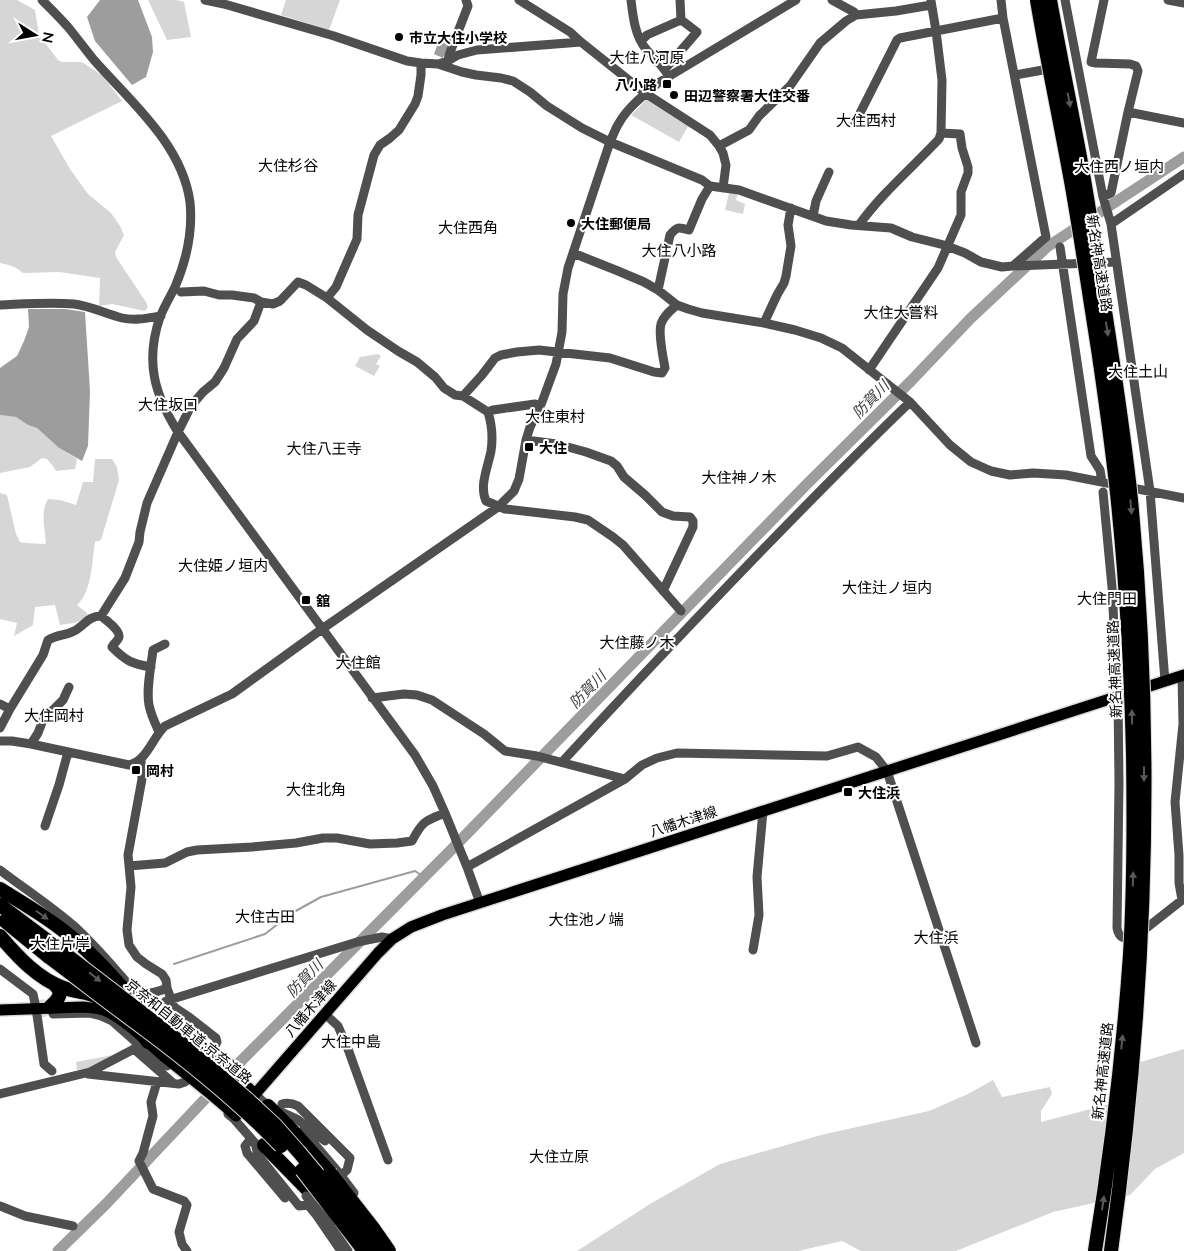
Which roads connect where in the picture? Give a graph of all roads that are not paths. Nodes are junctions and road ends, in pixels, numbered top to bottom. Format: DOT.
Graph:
graph roads {
  1 [pos="42,0"];
  2 [pos="205,0"];
  3 [pos="466,0"];
  4 [pos="519,0"];
  5 [pos="631,0"];
  6 [pos="680,0"];
  7 [pos="796,0"];
  8 [pos="832,0"];
  9 [pos="1001,0"];
  10 [pos="1037,0"];
  11 [pos="1050,0"];
  12 [pos="1065,0"];
  13 [pos="1104,0"];
  14 [pos="1168,0"];
  15 [pos="931,2"];
  16 [pos="1184,3"];
  17 [pos="856,15"];
  18 [pos="1003,18"];
  19 [pos="681,20"];
  20 [pos="936,32"];
  21 [pos="640,41"];
  22 [pos="581,42"];
  23 [pos="448,61"];
  24 [pos="1091,62"];
  25 [pos="421,63"];
  26 [pos="438,64"];
  27 [pos="1077,65"];
  28 [pos="667,73"];
  29 [pos="1015,75"];
  30 [pos="645,93"];
  31 [pos="1128,112"];
  32 [pos="855,122"];
  33 [pos="1184,123"];
  34 [pos="941,133"];
  35 [pos="610,142"];
  36 [pos="719,146"];
  37 [pos="829,172"];
  38 [pos="1184,174"];
  39 [pos="710,186"];
  40 [pos="723,188"];
  41 [pos="1103,197"];
  42 [pos="791,208"];
  43 [pos="813,216"];
  44 [pos="1111,224"];
  45 [pos="859,225"];
  46 [pos="947,246"];
  47 [pos="1060,247"];
  48 [pos="573,253"];
  49 [pos="1116,262"];
  50 [pos="1062,264"];
  51 [pos="1014,266"];
  52 [pos="658,290"];
  53 [pos="181,292"];
  54 [pos="327,298"];
  55 [pos="261,302"];
  56 [pos="0,305"];
  57 [pos="677,305"];
  58 [pos="161,316"];
  59 [pos="764,323"];
  60 [pos="559,352"];
  61 [pos="869,370"];
  62 [pos="463,396"];
  63 [pos="907,399"];
  64 [pos="540,406"];
  65 [pos="488,412"];
  66 [pos="178,432"];
  67 [pos="526,440"];
  68 [pos="1102,482"];
  69 [pos="1150,491"];
  70 [pos="1104,492"];
  71 [pos="1184,498"];
  72 [pos="498,507"];
  73 [pos="663,591"];
  74 [pos="681,611"];
  75 [pos="101,616"];
  76 [pos="322,629"];
  77 [pos="165,644"];
  78 [pos="151,667"];
  79 [pos="1183,676"];
  80 [pos="1165,681"];
  81 [pos="69,687"];
  82 [pos="1117,691"];
  83 [pos="372,698"];
  84 [pos="0,704"];
  85 [pos="10,709"];
  86 [pos="0,728"];
  87 [pos="159,732"];
  88 [pos="0,741"];
  89 [pos="31,744"];
  90 [pos="68,752"];
  91 [pos="141,760"];
  92 [pos="562,762"];
  93 [pos="887,771"];
  94 [pos="625,779"];
  95 [pos="763,811"];
  96 [pos="445,813"];
  97 [pos="45,826"];
  98 [pos="129,866"];
  99 [pos="467,867"];
  100 [pos="0,870"];
  101 [pos="0,889"];
  102 [pos="480,902"];
  103 [pos="0,906"];
  104 [pos="0,917"];
  105 [pos="0,936"];
  106 [pos="392,939"];
  107 [pos="753,950"];
  108 [pos="52,952"];
  109 [pos="0,965"];
  110 [pos="0,969"];
  111 [pos="115,980"];
  112 [pos="54,984"];
  113 [pos="167,988"];
  114 [pos="171,999"];
  115 [pos="103,1006"];
  116 [pos="41,1009"];
  117 [pos="0,1010"];
  118 [pos="148,1012"];
  119 [pos="325,1014"];
  120 [pos="166,1024"];
  121 [pos="976,1043"];
  122 [pos="140,1045"];
  123 [pos="215,1046"];
  124 [pos="85,1074"];
  125 [pos="53,1076"];
  126 [pos="157,1082"];
  127 [pos="185,1082"];
  128 [pos="174,1083"];
  129 [pos="0,1094"];
  130 [pos="256,1094"];
  131 [pos="282,1104"];
  132 [pos="268,1106"];
  133 [pos="236,1116"];
  134 [pos="304,1124"];
  135 [pos="249,1141"];
  136 [pos="264,1145"];
  137 [pos="388,1160"];
  138 [pos="350,1161"];
  139 [pos="335,1173"];
  140 [pos="306,1200"];
  141 [pos="0,1206"];
  142 [pos="73,1226"];
  143 [pos="187,1251"];
  144 [pos="341,1251"];
  145 [pos="348,1251"];
  146 [pos="353,1251"];
  147 [pos="364,1251"];
  148 [pos="375,1251"];
  149 [pos="389,1251"];
  150 [pos="395,1251"];
  151 [pos="1095,1251"];
  152 [pos="1111,1251"];
  1 -- 58 [label="street"];
  2 -- 25 [label="street"];
  3 -- 23 [label="street"];
  4 -- 22 [label="street"];
  5 -- 21 [label="street"];
  6 -- 19 [label="street"];
  7 -- 28 [label="street"];
  8 -- 17 [label="street"];
  9 -- 18 [label="street"];
  151 -- 10 [label="highway, 新名神高速道路, one-way, bridge"];
  11 -- 152 [label="highway, 新名神高速道路, one-way, bridge"];
  12 -- 27 [label="street"];
  13 -- 24 [label="street"];
  14 -- 16 [label="street"];
  15 -- 17 [label="street"];
  15 -- 20 [label="street"];
  17 -- 36 [label="street"];
  18 -- 20 [label="street"];
  18 -- 29 [label="street"];
  19 -- 21 [label="street"];
  19 -- 28 [label="street"];
  20 -- 32 [label="street"];
  20 -- 34 [label="street"];
  21 -- 28 [label="street"];
  22 -- 23 [label="street"];
  22 -- 30 [label="street"];
  23 -- 26 [label="street"];
  24 -- 27 [label="street"];
  24 -- 31 [label="street"];
  25 -- 26 [label="street"];
  25 -- 54 [label="street"];
  26 -- 35 [label="street"];
  27 -- 29 [label="street"];
  27 -- 41 [label="street"];
  28 -- 30 [label="street"];
  29 -- 51 [label="street"];
  30 -- 35 [label="street"];
  30 -- 36 [label="street"];
  31 -- 33 [label="street"];
  31 -- 41 [label="street"];
  34 -- 45 [label="street"];
  34 -- 46 [label="street"];
  35 -- 39 [label="street"];
  35 -- 48 [label="street"];
  36 -- 40 [label="street"];
  37 -- 43 [label="street"];
  38 -- 44 [label="street"];
  39 -- 40 [label="street"];
  39 -- 52 [label="street"];
  40 -- 42 [label="street"];
  41 -- 44 [label="street"];
  42 -- 43 [label="street"];
  42 -- 59 [label="street"];
  43 -- 45 [label="street"];
  44 -- 49 [label="street"];
  45 -- 46 [label="street"];
  46 -- 51 [label="street"];
  46 -- 61 [label="street"];
  47 -- 50 [label="street"];
  48 -- 52 [label="street"];
  48 -- 60 [label="street"];
  49 -- 50 [label="street"];
  49 -- 69 [label="street"];
  50 -- 51 [label="street"];
  50 -- 68 [label="street"];
  52 -- 57 [label="street"];
  53 -- 55 [label="street"];
  54 -- 55 [label="street"];
  54 -- 62 [label="street"];
  55 -- 66 [label="street"];
  56 -- 58 [label="street"];
  57 -- 59 [label="street"];
  57 -- 60 [label="street"];
  58 -- 66 [label="street"];
  59 -- 61 [label="street"];
  60 -- 62 [label="street"];
  60 -- 64 [label="street"];
  61 -- 63 [label="street"];
  62 -- 65 [label="street"];
  63 -- 68 [label="street"];
  63 -- 92 [label="street"];
  64 -- 65 [label="street"];
  64 -- 67 [label="street"];
  65 -- 72 [label="street"];
  66 -- 75 [label="street"];
  66 -- 76 [label="street"];
  67 -- 72 [label="street"];
  67 -- 73 [label="street"];
  68 -- 69 [label="street"];
  69 -- 71 [label="street"];
  69 -- 80 [label="street"];
  70 -- 82 [label="street"];
  72 -- 73 [label="street"];
  72 -- 76 [label="street"];
  73 -- 74 [label="street"];
  75 -- 78 [label="street"];
  75 -- 85 [label="street"];
  76 -- 83 [label="street"];
  76 -- 87 [label="street"];
  77 -- 78 [label="street"];
  78 -- 87 [label="street"];
  79 -- 80 [label="main road, 八幡木津線"];
  79 -- 82 [label="street"];
  80 -- 82 [label="main road, 八幡木津線"];
  81 -- 89 [label="street"];
  82 -- 93 [label="main road, 八幡木津線"];
  83 -- 92 [label="street"];
  83 -- 96 [label="street"];
  84 -- 85 [label="street"];
  85 -- 86 [label="street"];
  87 -- 91 [label="street"];
  88 -- 89 [label="street"];
  89 -- 90 [label="street"];
  90 -- 91 [label="street"];
  90 -- 97 [label="street"];
  91 -- 98 [label="street"];
  92 -- 94 [label="street"];
  93 -- 94 [label="street"];
  93 -- 95 [label="main road, 八幡木津線"];
  93 -- 121 [label="street"];
  94 -- 99 [label="street"];
  95 -- 102 [label="main road, 八幡木津線"];
  95 -- 107 [label="street"];
  96 -- 98 [label="street"];
  96 -- 99 [label="street"];
  98 -- 113 [label="street"];
  99 -- 102 [label="street"];
  100 -- 113 [label="street"];
  101 -- 111 [label="highway, one-way"];
  102 -- 106 [label="main road, 八幡木津線"];
  103 -- 108 [label="highway, 京奈和自動車道;京奈道路"];
  104 -- 108 [label="highway, 京奈和自動車道;京奈道路"];
  105 -- 112 [label="highway"];
  106 -- 114 [label="street"];
  106 -- 119 [label="main road, 八幡木津線"];
  108 -- 147 [label="highway, 京奈和自動車道;京奈道路, bridge"];
  108 -- 148 [label="highway, 京奈和自動車道;京奈道路, one-way, bridge"];
  109 -- 116 [label="street"];
  110 -- 116 [label="street"];
  111 -- 115 [label="highway"];
  111 -- 118 [label="highway"];
  112 -- 115 [label="highway"];
  112 -- 116 [label="highway"];
  113 -- 114 [label="street"];
  114 -- 120 [label="street"];
  114 -- 123 [label="street"];
  115 -- 116 [label="main road"];
  115 -- 118 [label="main road"];
  115 -- 122 [label="highway"];
  116 -- 117 [label="main road"];
  116 -- 122 [label="street"];
  116 -- 125 [label="street"];
  118 -- 120 [label="main road"];
  119 -- 130 [label="main road, 八幡木津線"];
  119 -- 137 [label="street"];
  120 -- 130 [label="main road"];
  122 -- 124 [label="street"];
  122 -- 128 [label="street"];
  122 -- 133 [label="main road"];
  122 -- 140 [label="street"];
  124 -- 125 [label="street"];
  124 -- 126 [label="street"];
  125 -- 129 [label="street"];
  126 -- 128 [label="street"];
  126 -- 143 [label="street"];
  127 -- 128 [label="street"];
  130 -- 132 [label="street"];
  130 -- 133 [label="main road, 八幡木津線"];
  131 -- 138 [label="street"];
  132 -- 134 [label="street"];
  132 -- 139 [label="highway"];
  133 -- 136 [label="street"];
  134 -- 138 [label="street"];
  134 -- 139 [label="street"];
  135 -- 140 [label="street"];
  136 -- 140 [label="highway"];
  138 -- 140 [label="street"];
  139 -- 149 [label="highway, bridge"];
  139 -- 150 [label="street, bridge"];
  140 -- 144 [label="street"];
  140 -- 145 [label="street, bridge"];
  140 -- 146 [label="highway, bridge"];
  141 -- 142 [label="street"];
}
